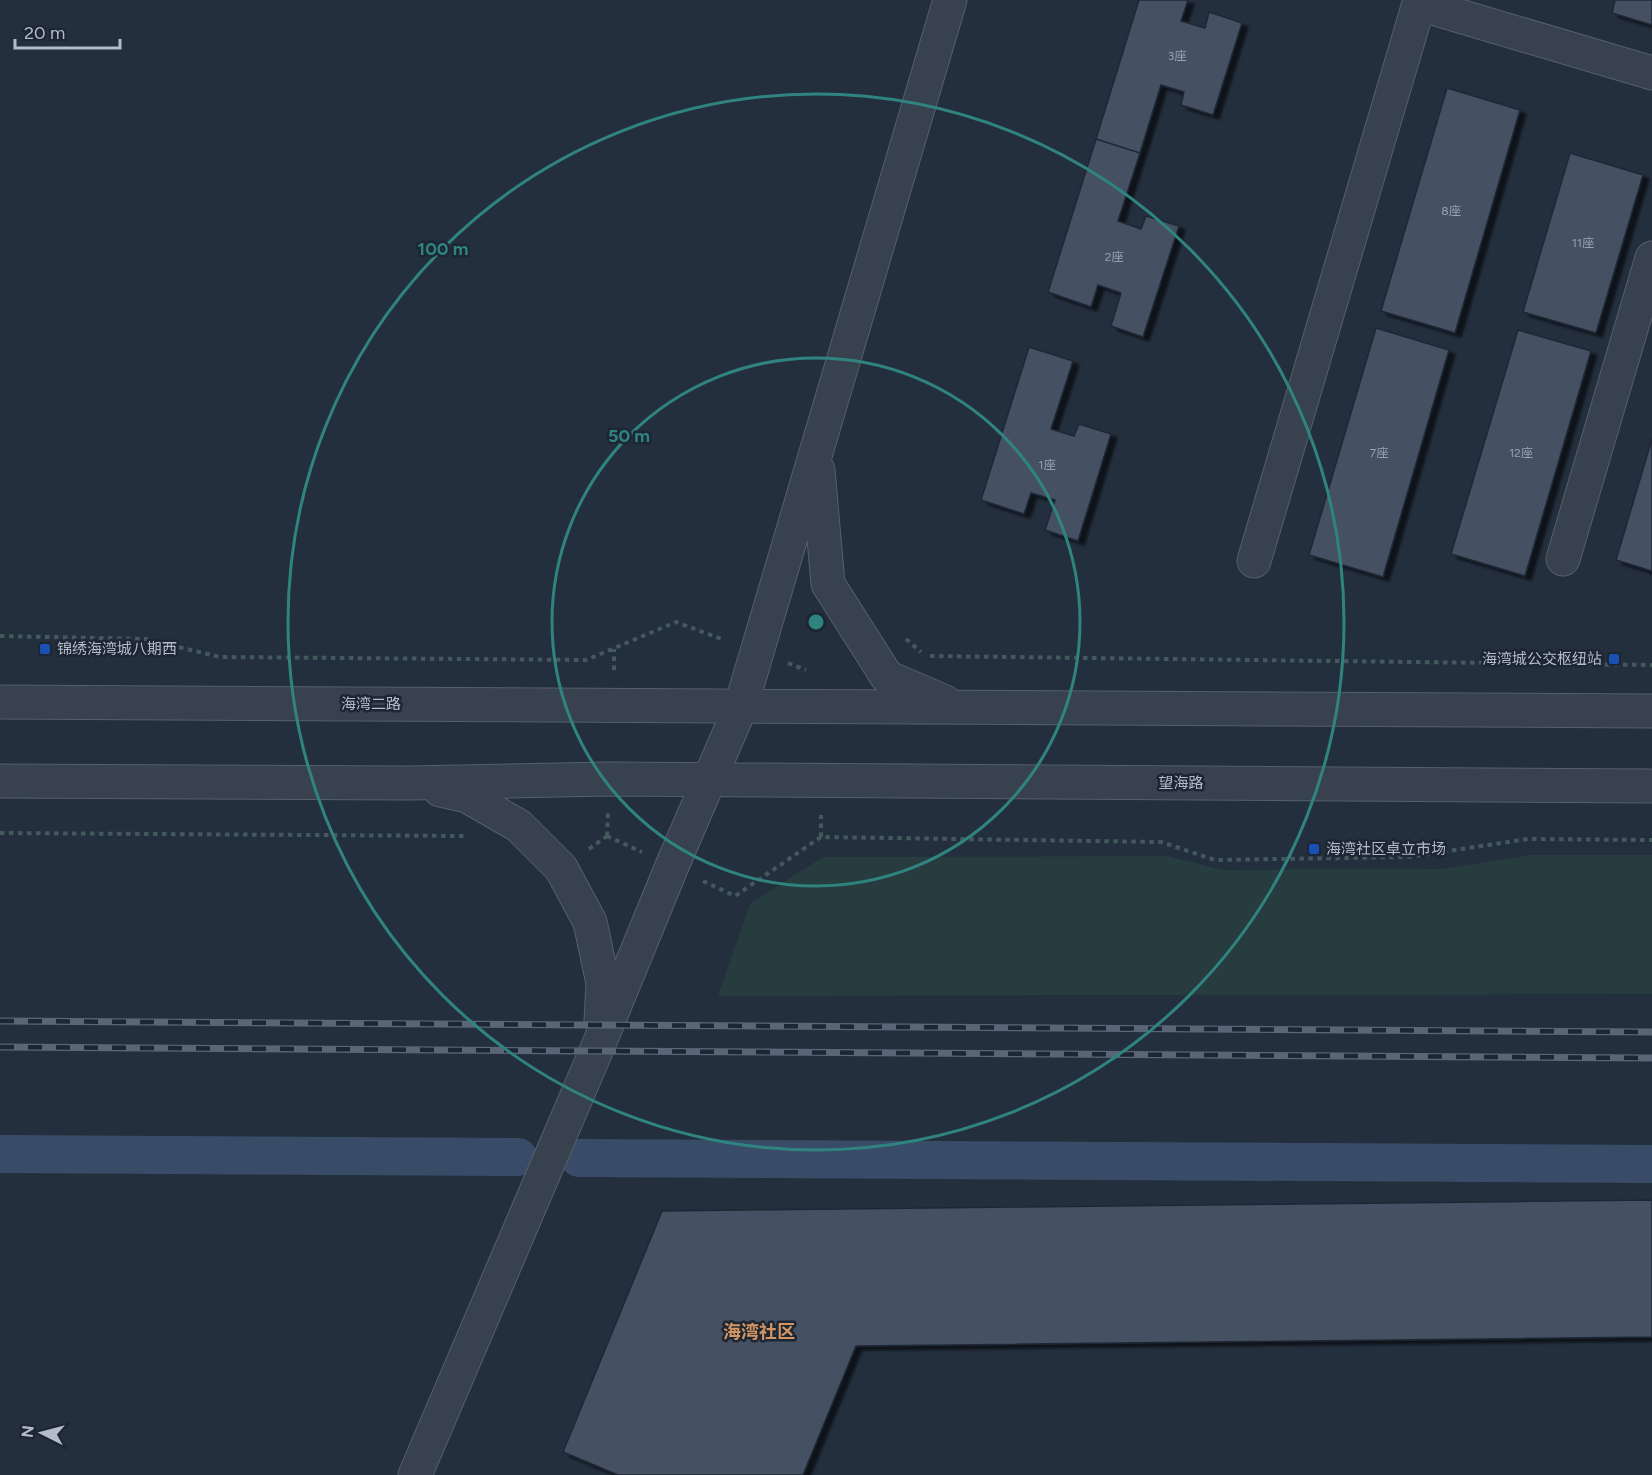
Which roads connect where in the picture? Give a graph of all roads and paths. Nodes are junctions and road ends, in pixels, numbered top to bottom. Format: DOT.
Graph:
graph roads {
  1 [pos="950,0"];
  2 [pos="1420,2"];
  3 [pos="1652,73"];
  4 [pos="1652,258"];
  5 [pos="816,452"];
  6 [pos="1563,559"];
  7 [pos="1254,561"];
  8 [pos="676,622"];
  9 [pos="901,635"];
  10 [pos="0,636"];
  11 [pos="1652,665"];
  12 [pos="0,702"];
  13 [pos="741,706"];
  14 [pos="958,708"];
  15 [pos="1652,711"];
  16 [pos="709,780"];
  17 [pos="0,781"];
  18 [pos="409,783"];
  19 [pos="1652,786"];
  20 [pos="0,833"];
  21 [pos="474,836"];
  22 [pos="1652,840"];
  23 [pos="735,896"];
  24 [pos="599,1044"];
  25 [pos="415,1475"];
  1 -- 5 [label="street"];
  2 -- 3 [label="street"];
  2 -- 7 [label="street"];
  4 -- 6 [label="street"];
  5 -- 13 [label="street"];
  5 -- 14 [label="street"];
  8 -- 10 [label="path"];
  9 -- 11 [label="path"];
  12 -- 13 [label="street, 海湾二路"];
  13 -- 14 [label="street"];
  13 -- 16 [label="street"];
  14 -- 15 [label="street"];
  16 -- 18 [label="street"];
  16 -- 19 [label="street, 望海路"];
  16 -- 24 [label="street"];
  17 -- 18 [label="street"];
  18 -- 24 [label="street"];
  20 -- 21 [label="path"];
  22 -- 23 [label="path"];
  24 -- 25 [label="street"];
}
